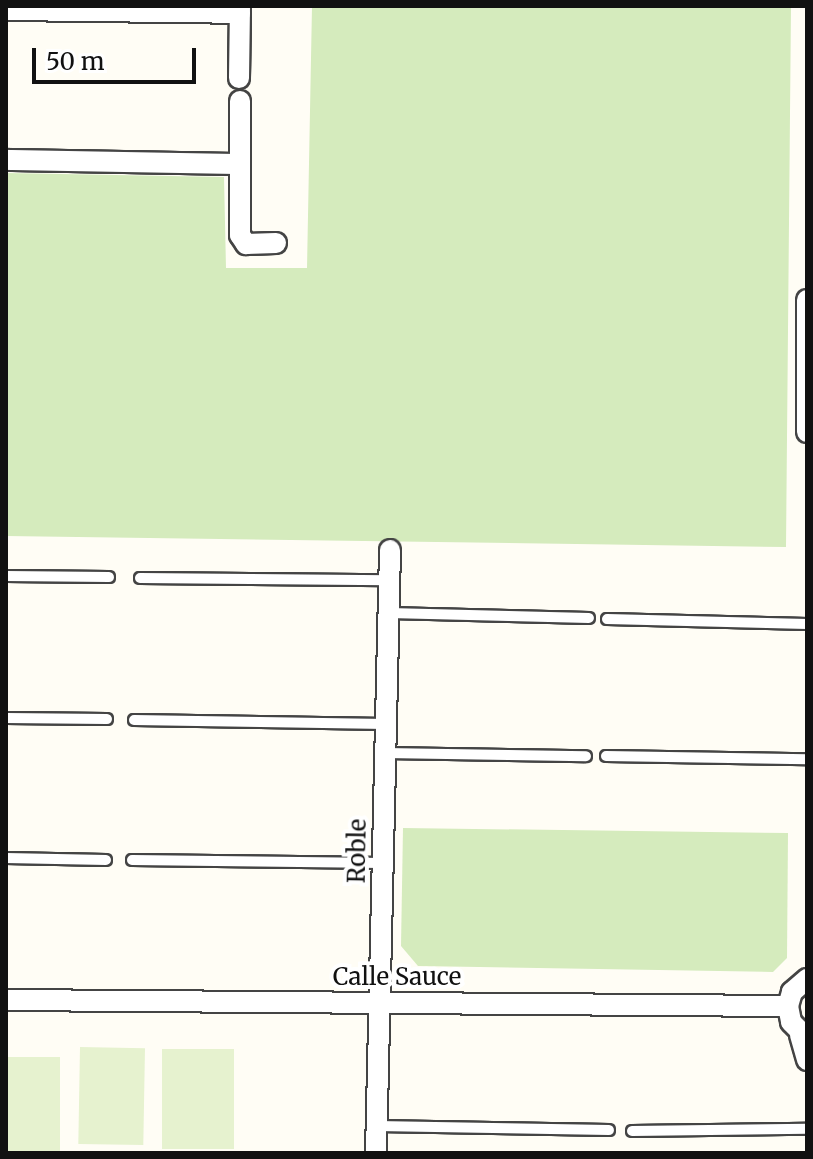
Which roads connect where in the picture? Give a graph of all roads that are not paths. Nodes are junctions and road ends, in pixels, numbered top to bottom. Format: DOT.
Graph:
graph roads {
  1 [pos="6,10"];
  2 [pos="240,10"];
  3 [pos="239,78"];
  4 [pos="240,101"];
  5 [pos="6,160"];
  6 [pos="240,164"];
  7 [pos="276,243"];
  8 [pos="807,300"];
  9 [pos="807,432"];
  10 [pos="390,550"];
  11 [pos="6,576"];
  12 [pos="109,577"];
  13 [pos="140,578"];
  14 [pos="389,580"];
  15 [pos="389,613"];
  16 [pos="589,618"];
  17 [pos="607,619"];
  18 [pos="807,624"];
  19 [pos="6,718"];
  20 [pos="107,719"];
  21 [pos="134,720"];
  22 [pos="386,724"];
  23 [pos="385,753"];
  24 [pos="586,756"];
  25 [pos="606,756"];
  26 [pos="807,759"];
  27 [pos="6,858"];
  28 [pos="106,860"];
  29 [pos="132,860"];
  30 [pos="383,863"];
  31 [pos="807,979"];
  32 [pos="6,1000"];
  33 [pos="379,1003"];
  34 [pos="788,1006"];
  35 [pos="804,1036"];
  36 [pos="807,1060"];
  37 [pos="377,1126"];
  38 [pos="807,1129"];
  39 [pos="609,1130"];
  40 [pos="632,1131"];
  41 [pos="376,1153"];
  1 -- 2 [label="street"];
  2 -- 3 [label="street"];
  4 -- 6 [label="street"];
  5 -- 6 [label="street"];
  6 -- 7 [label="street"];
  8 -- 9 [label="street"];
  10 -- 14 [label="street, Roble"];
  11 -- 12 [label="lane"];
  13 -- 14 [label="lane"];
  14 -- 15 [label="street, Roble"];
  15 -- 16 [label="lane"];
  15 -- 22 [label="street, Roble"];
  17 -- 18 [label="lane"];
  19 -- 20 [label="lane"];
  21 -- 22 [label="lane"];
  22 -- 23 [label="street, Roble"];
  23 -- 24 [label="lane"];
  23 -- 30 [label="street, Roble"];
  25 -- 26 [label="lane"];
  27 -- 28 [label="lane"];
  29 -- 30 [label="lane"];
  30 -- 33 [label="street, Roble"];
  31 -- 34 [label="street"];
  32 -- 33 [label="street, Calle Sauce"];
  33 -- 34 [label="street, Calle Sauce"];
  33 -- 37 [label="street, Roble"];
  34 -- 35 [label="street"];
  35 -- 36 [label="street"];
  37 -- 39 [label="lane"];
  37 -- 41 [label="street, Roble"];
  38 -- 40 [label="lane"];
}
